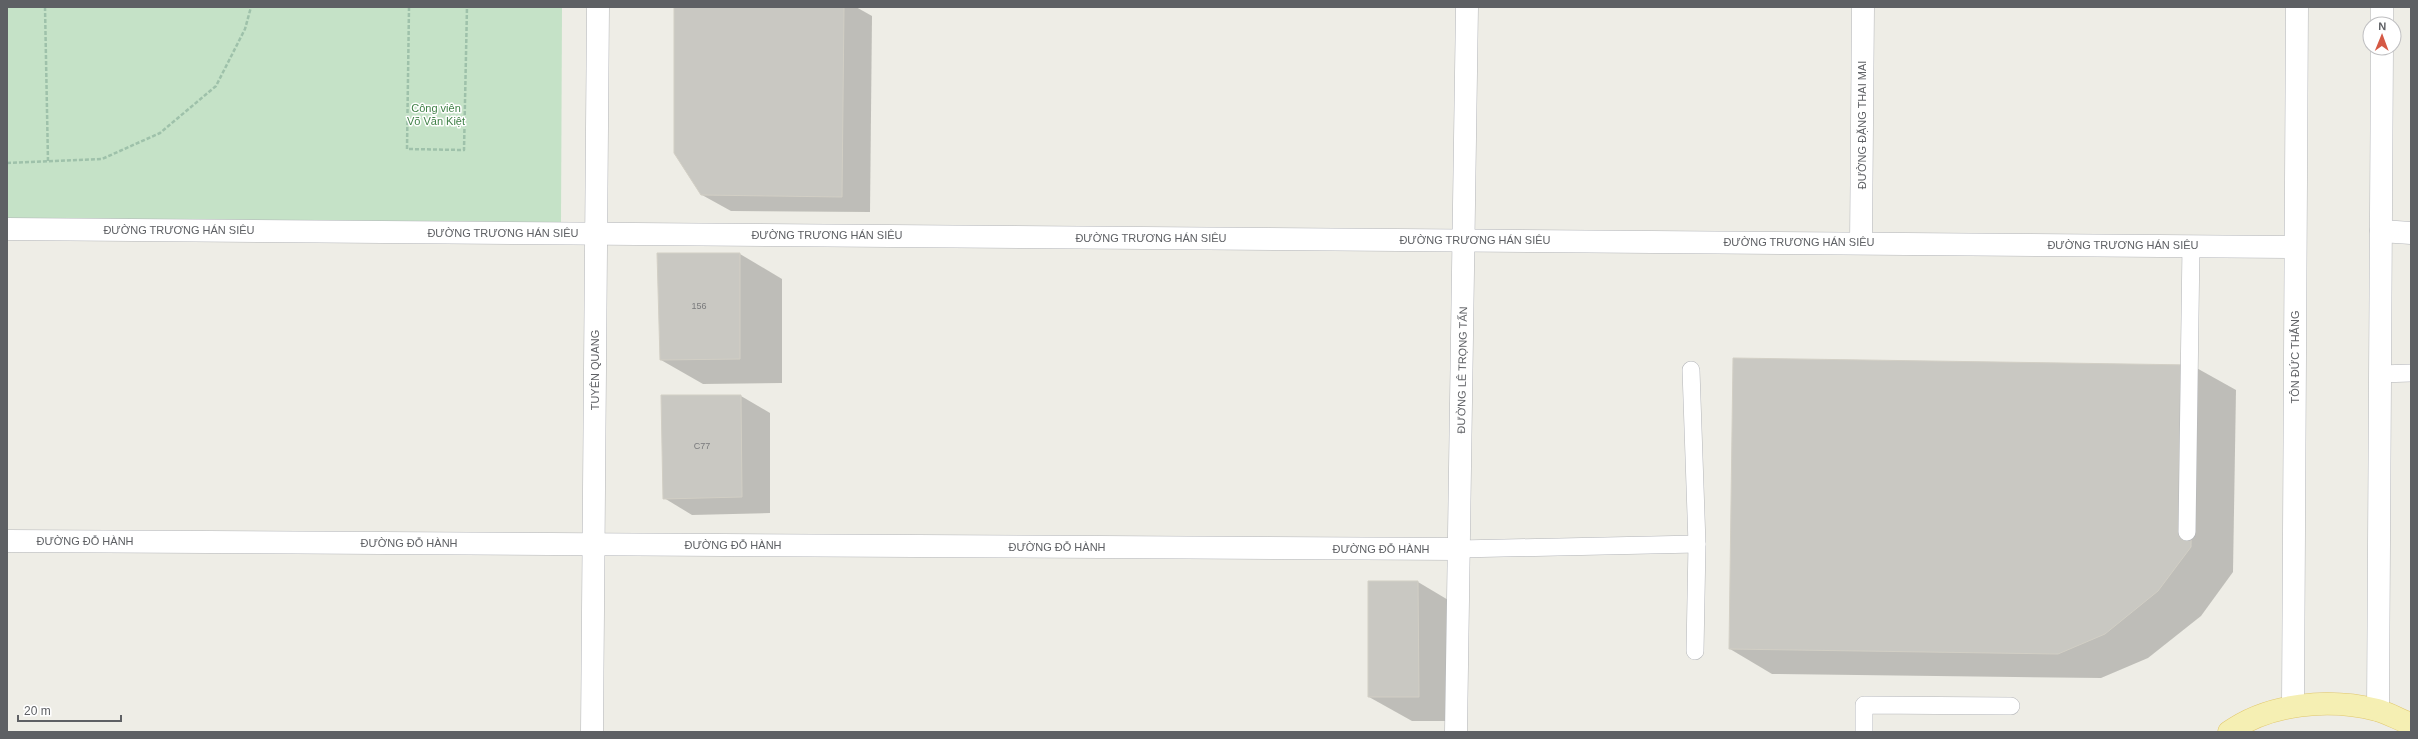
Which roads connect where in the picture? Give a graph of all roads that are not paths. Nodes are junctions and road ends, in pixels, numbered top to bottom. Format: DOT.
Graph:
graph roads {
  1 [pos="598,7"];
  2 [pos="1468,7"];
  3 [pos="1863,7"];
  4 [pos="2297,7"];
  5 [pos="2382,56"];
  6 [pos="7,229"];
  7 [pos="2381,231"];
  8 [pos="596,233"];
  9 [pos="2411,233"];
  10 [pos="1464,240"];
  11 [pos="1861,243"];
  12 [pos="2191,245"];
  13 [pos="2295,246"];
  14 [pos="1691,370"];
  15 [pos="2380,374"];
  16 [pos="2411,374"];
  17 [pos="2187,532"];
  18 [pos="7,540"];
  19 [pos="593,544"];
  20 [pos="1697,544"];
  21 [pos="1459,549"];
  22 [pos="1695,651"];
  23 [pos="2011,706"];
  24 [pos="2294,706"];
  25 [pos="2378,710"];
  26 [pos="2411,724"];
  27 [pos="592,732"];
  28 [pos="1456,732"];
  29 [pos="1864,732"];
  30 [pos="2229,732"];
  1 -- 8 [label="street, TUYÊN QUANG"];
  2 -- 10 [label="street, ĐƯỜNG LÊ TRỌNG TẤN"];
  3 -- 11 [label="street, ĐƯỜNG ĐẶNG THAI MAI"];
  4 -- 13 [label="street, TÔN ĐỨC THẮNG"];
  5 -- 7 [label="street"];
  6 -- 8 [label="street, ĐƯỜNG TRƯƠNG HÁN SIÊU"];
  7 -- 9 [label="street"];
  7 -- 15 [label="street"];
  8 -- 10 [label="street, ĐƯỜNG TRƯƠNG HÁN SIÊU"];
  8 -- 19 [label="street, TUYÊN QUANG"];
  10 -- 11 [label="street, ĐƯỜNG TRƯƠNG HÁN SIÊU"];
  10 -- 21 [label="street, ĐƯỜNG LÊ TRỌNG TẤN"];
  11 -- 12 [label="street, ĐƯỜNG TRƯƠNG HÁN SIÊU"];
  12 -- 13 [label="street, ĐƯỜNG TRƯƠNG HÁN SIÊU"];
  12 -- 17 [label="lane"];
  13 -- 24 [label="street, TÔN ĐỨC THẮNG"];
  14 -- 20 [label="lane"];
  15 -- 16 [label="lane"];
  15 -- 25 [label="street"];
  18 -- 19 [label="street, ĐƯỜNG ĐỖ HÀNH"];
  19 -- 21 [label="street, ĐƯỜNG ĐỖ HÀNH"];
  19 -- 27 [label="street, TUYÊN QUANG"];
  20 -- 21 [label="lane"];
  20 -- 22 [label="lane"];
  21 -- 28 [label="street, ĐƯỜNG LÊ TRỌNG TẤN"];
  23 -- 29 [label="lane"];
  24 -- 25 [label="main road"];
  24 -- 30 [label="main road"];
  25 -- 26 [label="main road"];
}
